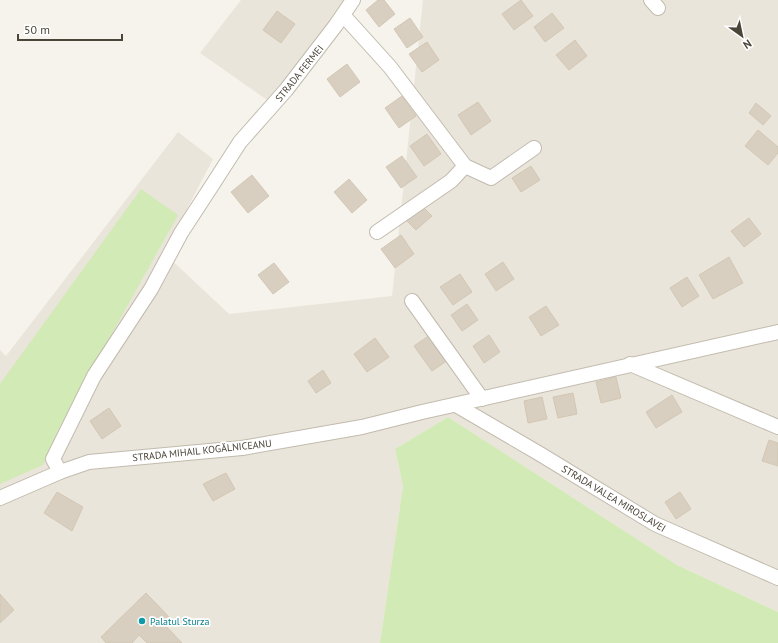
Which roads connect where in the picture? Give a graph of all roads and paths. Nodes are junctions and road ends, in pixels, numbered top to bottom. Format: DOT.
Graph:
graph roads {
  1 [pos="353,0"];
  2 [pos="343,15"];
  3 [pos="534,148"];
  4 [pos="465,166"];
  5 [pos="377,232"];
  6 [pos="412,301"];
  7 [pos="778,332"];
  8 [pos="630,364"];
  9 [pos="482,399"];
  10 [pos="456,405"];
  11 [pos="778,427"];
  12 [pos="60,472"];
  13 [pos="0,498"];
  14 [pos="778,578"];
  1 -- 2 [label="street, STRADA FERMEI"];
  2 -- 4 [label="street"];
  2 -- 12 [label="street, STRADA FERMEI"];
  3 -- 4 [label="street"];
  4 -- 5 [label="street"];
  6 -- 9 [label="street"];
  7 -- 8 [label="street, STRADA MIHAIL KOGĂLNICEANU"];
  8 -- 9 [label="street, STRADA MIHAIL KOGĂLNICEANU"];
  8 -- 11 [label="street"];
  9 -- 10 [label="street, STRADA MIHAIL KOGĂLNICEANU"];
  10 -- 12 [label="street, STRADA MIHAIL KOGĂLNICEANU"];
  10 -- 14 [label="street, STRADA VALEA MIROSLAVEI"];
  12 -- 13 [label="street, STRADA MIHAIL KOGĂLNICEANU"];
}
